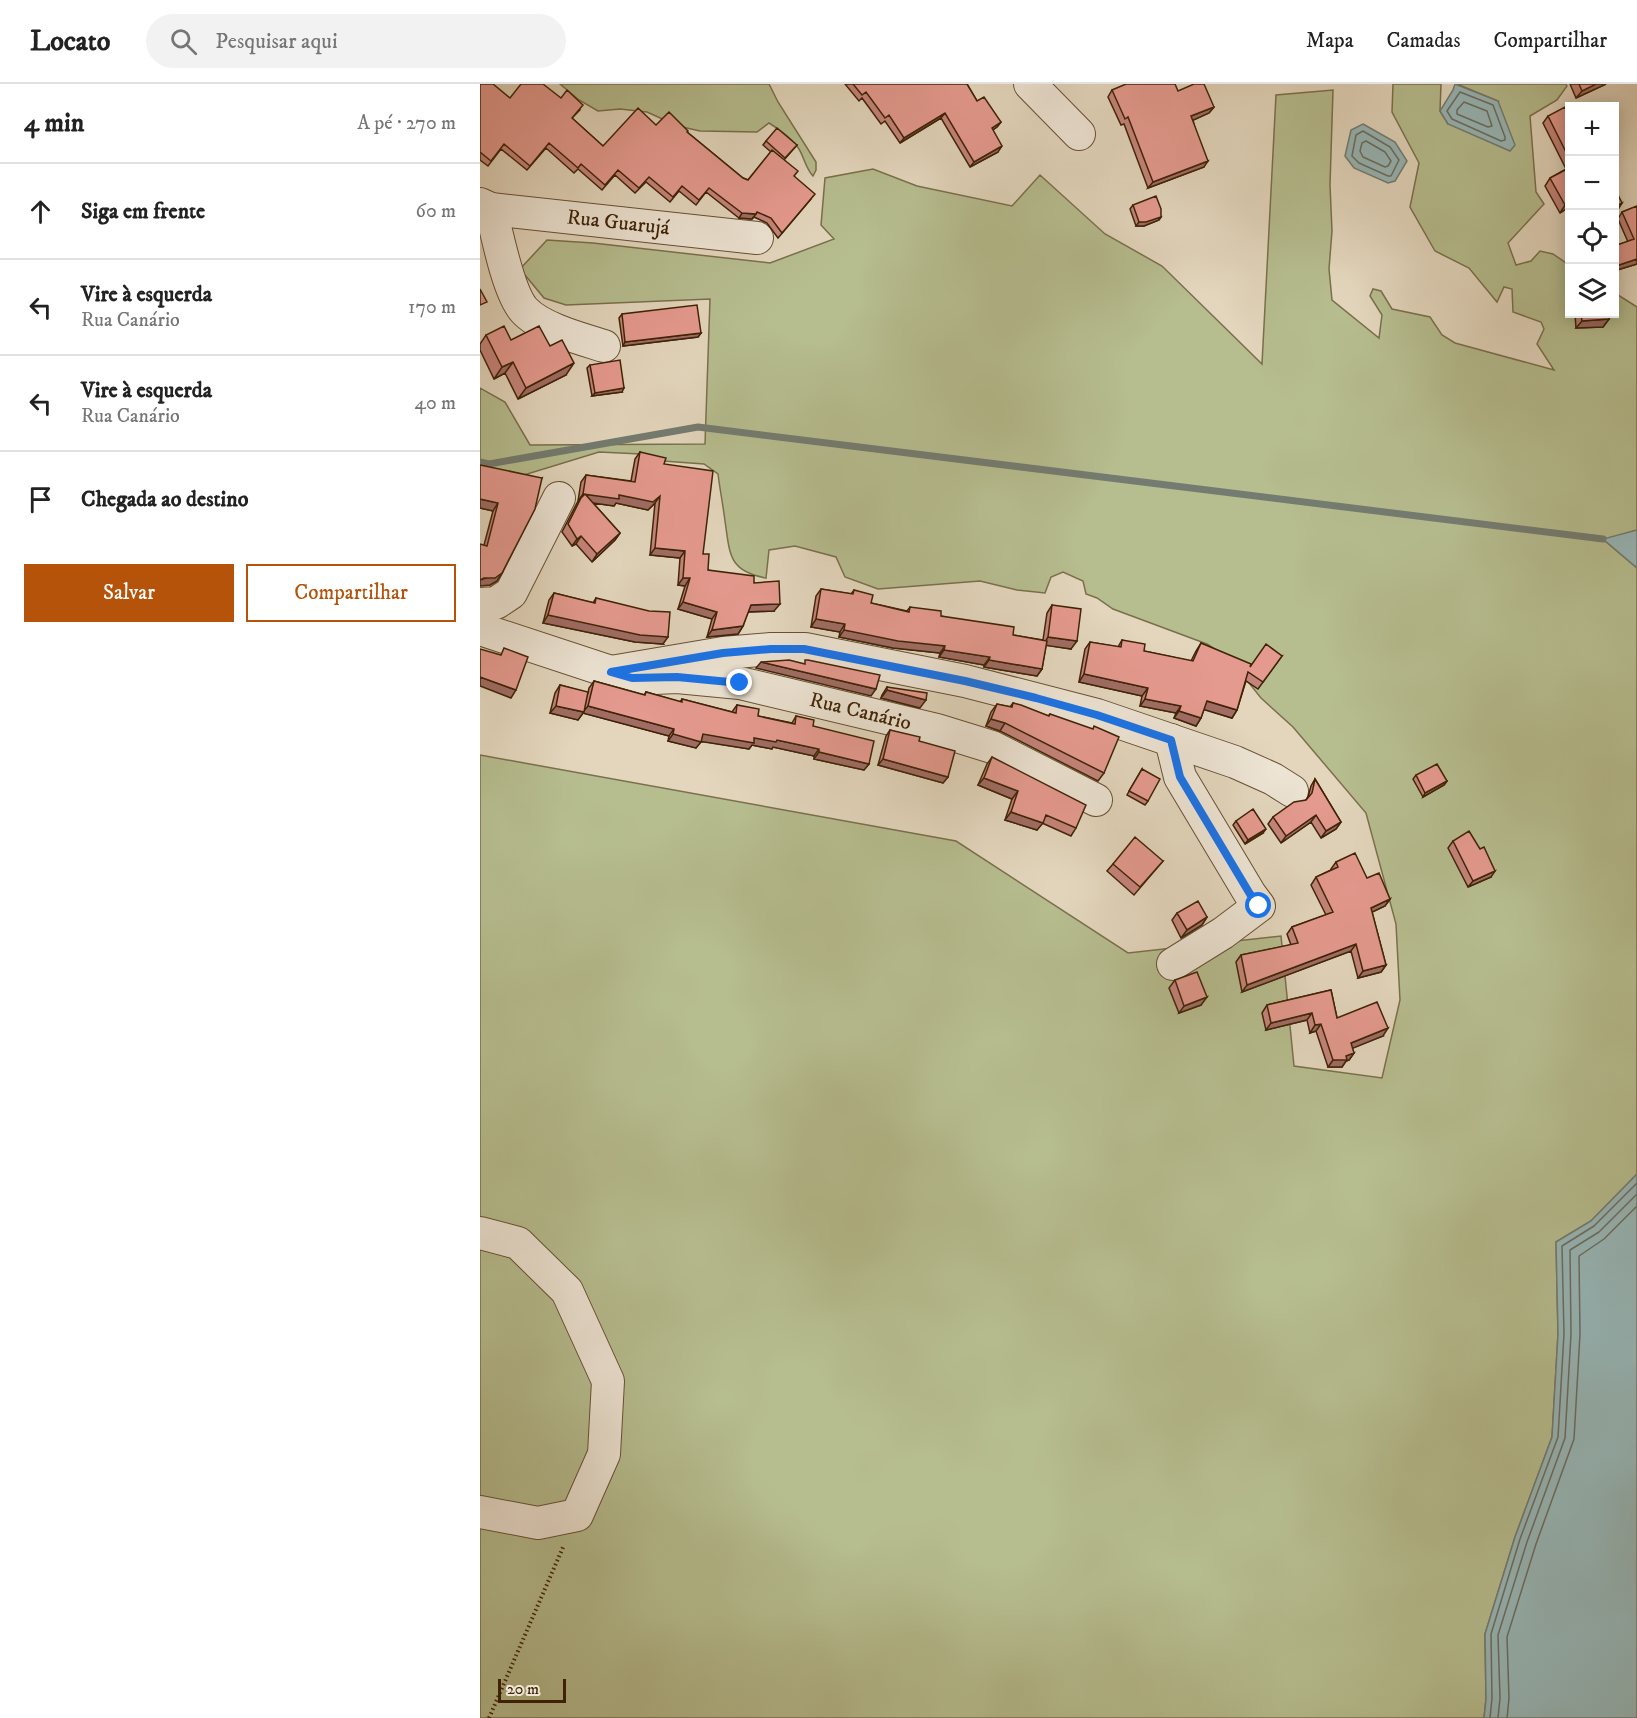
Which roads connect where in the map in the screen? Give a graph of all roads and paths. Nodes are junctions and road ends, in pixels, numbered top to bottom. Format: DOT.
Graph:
graph roads {
  1 [pos="1030,84"];
  2 [pos="1079,134"];
  3 [pos="485,206"];
  4 [pos="757,238"];
  5 [pos="604,346"];
  6 [pos="559,498"];
  7 [pos="480,604"];
  8 [pos="480,629"];
  9 [pos="611,672"];
  10 [pos="1171,740"];
  11 [pos="1292,791"];
  12 [pos="1095,800"];
  13 [pos="1173,964"];
  14 [pos="480,1233"];
  15 [pos="480,1512"];
  16 [pos="577,1515"];
  17 [pos="489,1718"];
  1 -- 2 [label="street"];
  3 -- 4 [label="street, Rua Guarujá"];
  3 -- 5 [label="street"];
  6 -- 7 [label="street"];
  8 -- 9 [label="street, Rua Canário"];
  9 -- 10 [label="street, Rua Canário"];
  9 -- 12 [label="street, Rua Canário"];
  10 -- 11 [label="street, Rua Canário"];
  10 -- 13 [label="street"];
  14 -- 16 [label="street"];
  15 -- 16 [label="street"];
  16 -- 17 [label="path"];
}
